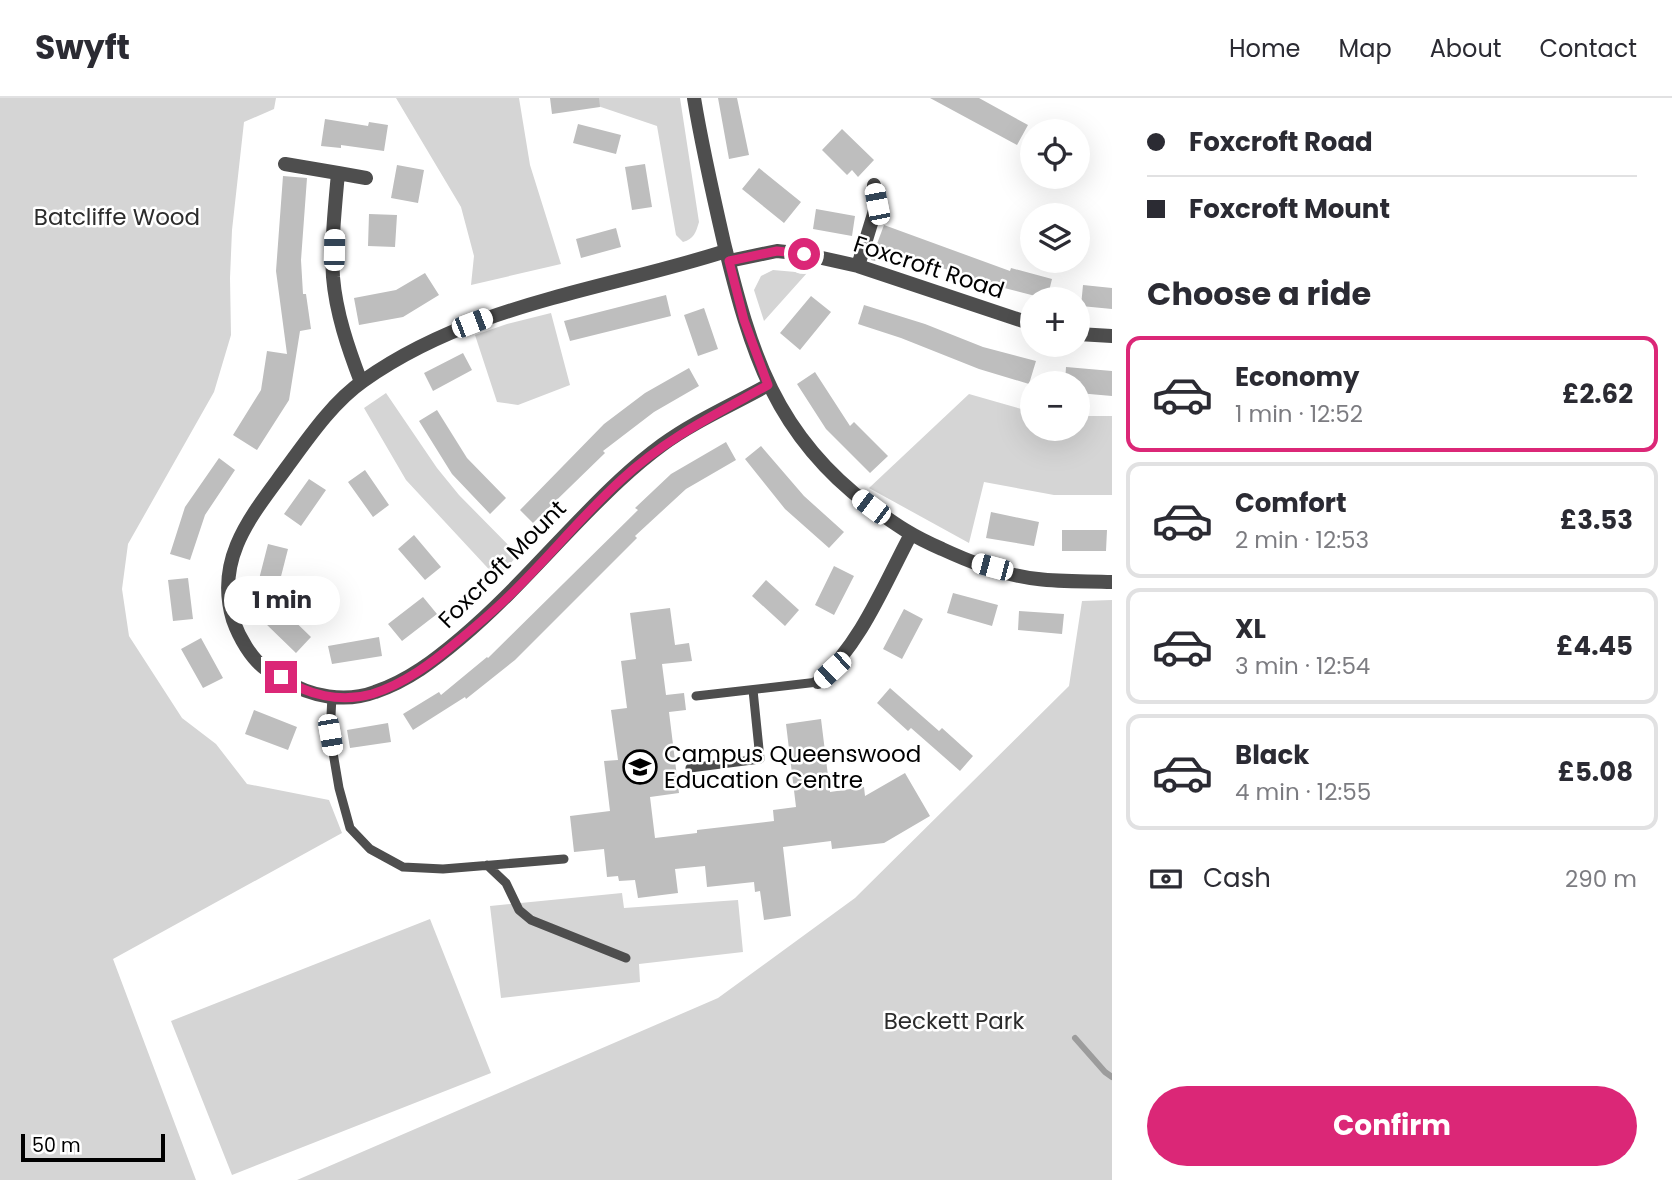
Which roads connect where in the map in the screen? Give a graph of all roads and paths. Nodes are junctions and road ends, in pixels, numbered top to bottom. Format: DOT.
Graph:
graph roads {
  1 [pos="694,98"];
  2 [pos="285,164"];
  3 [pos="338,173"];
  4 [pos="366,178"];
  5 [pos="874,186"];
  6 [pos="727,256"];
  7 [pos="858,266"];
  8 [pos="1020,320"];
  9 [pos="1090,335"];
  10 [pos="1112,336"];
  11 [pos="361,382"];
  12 [pos="768,385"];
  13 [pos="910,536"];
  14 [pos="1112,582"];
  15 [pos="818,682"];
  16 [pos="752,690"];
  17 [pos="332,696"];
  18 [pos="696,696"];
  19 [pos="690,768"];
  20 [pos="564,859"];
  21 [pos="487,865"];
  22 [pos="626,958"];
  1 -- 6 [label="street"];
  2 -- 3 [label="street"];
  3 -- 4 [label="street"];
  3 -- 11 [label="street"];
  5 -- 7 [label="street"];
  6 -- 7 [label="street, Foxcroft Road"];
  6 -- 11 [label="street, Foxcroft Mount"];
  6 -- 12 [label="street"];
  7 -- 8 [label="street, Foxcroft Road"];
  9 -- 10 [label="street"];
  11 -- 17 [label="street, Foxcroft Mount"];
  12 -- 13 [label="street"];
  12 -- 17 [label="street, Foxcroft Mount"];
  13 -- 14 [label="street"];
  13 -- 15 [label="street"];
  15 -- 16 [label="lane"];
  16 -- 18 [label="lane"];
  16 -- 19 [label="lane"];
  17 -- 21 [label="lane"];
  20 -- 21 [label="lane"];
  21 -- 22 [label="lane"];
}
